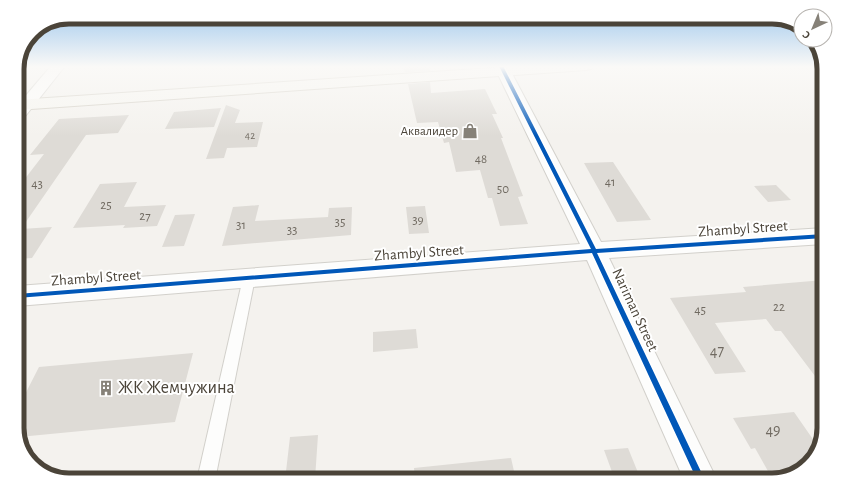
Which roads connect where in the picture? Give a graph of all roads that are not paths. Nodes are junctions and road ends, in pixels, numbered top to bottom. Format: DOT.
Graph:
graph roads {
  1 [pos="37,89"];
  2 [pos="227,89"];
  3 [pos="513,89"];
  4 [pos="24,103"];
  5 [pos="24,105"];
  6 [pos="817,236"];
  7 [pos="594,251"];
  8 [pos="249,278"];
  9 [pos="24,295"];
  10 [pos="207,473"];
  11 [pos="699,473"];
  1 -- 4 [label="street"];
  2 -- 5 [label="main road"];
  3 -- 7 [label="street, Nariman Street"];
  6 -- 7 [label="street, Zhambyl Street"];
  7 -- 8 [label="street, Zhambyl Street"];
  7 -- 11 [label="street, Nariman Street"];
  8 -- 9 [label="street, Zhambyl Street"];
  8 -- 10 [label="lane"];
}
